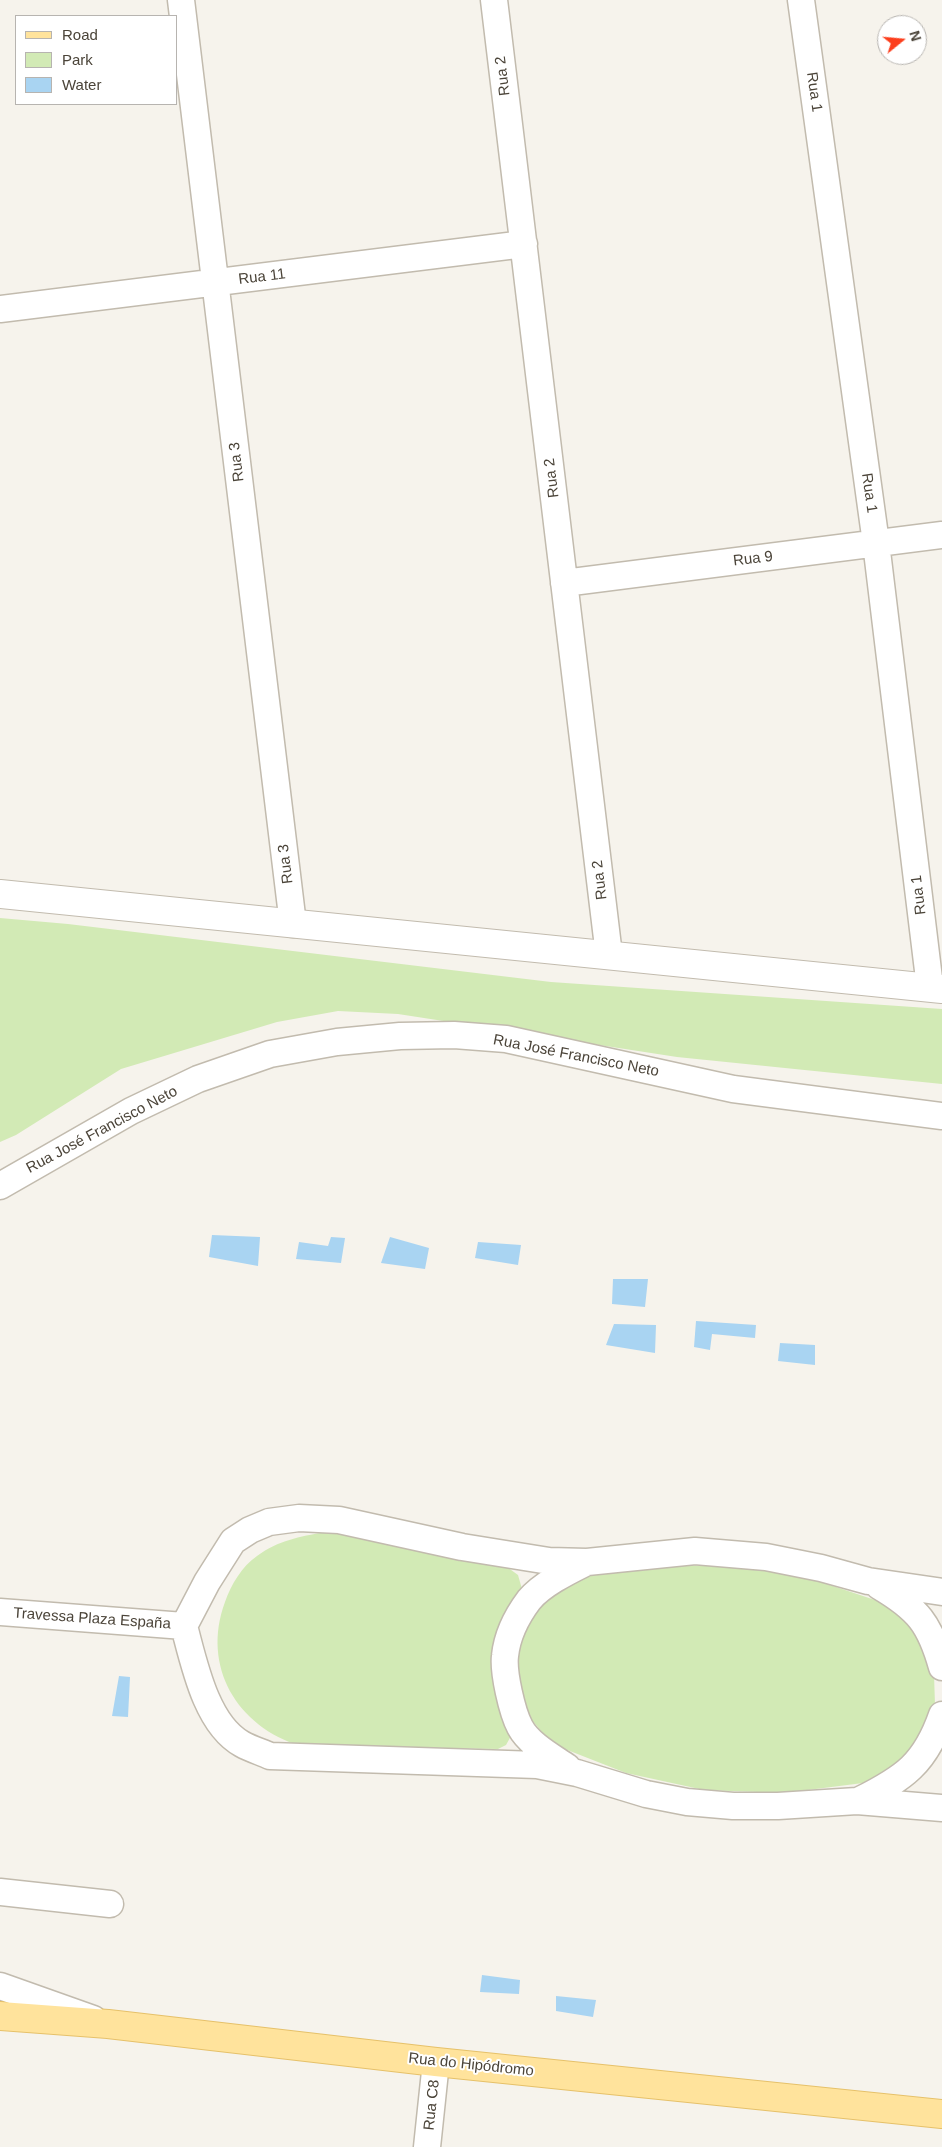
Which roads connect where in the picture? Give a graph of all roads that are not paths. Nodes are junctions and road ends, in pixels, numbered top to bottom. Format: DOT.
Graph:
graph roads {
  1 [pos="181,0"];
  2 [pos="494,0"];
  3 [pos="801,0"];
  4 [pos="524,244"];
  5 [pos="215,282"];
  6 [pos="0,309"];
  7 [pos="942,535"];
  8 [pos="876,543"];
  9 [pos="564,583"];
  10 [pos="0,894"];
  11 [pos="293,924"];
  12 [pos="609,955"];
  13 [pos="936,988"];
  14 [pos="942,1116"];
  15 [pos="0,1186"];
  16 [pos="587,1562"];
  17 [pos="868,1580"];
  18 [pos="942,1592"];
  19 [pos="0,1612"];
  20 [pos="184,1626"];
  21 [pos="942,1667"];
  22 [pos="942,1715"];
  23 [pos="577,1773"];
  24 [pos="857,1801"];
  25 [pos="942,1808"];
  26 [pos="0,1892"];
  27 [pos="110,1904"];
  28 [pos="0,1986"];
  29 [pos="0,2016"];
  30 [pos="108,2024"];
  31 [pos="436,2062"];
  32 [pos="942,2114"];
  33 [pos="427,2147"];
  1 -- 5 [label="street, Rua 3"];
  2 -- 4 [label="street, Rua 2"];
  3 -- 8 [label="street, Rua 1"];
  4 -- 5 [label="street, Rua 11"];
  4 -- 9 [label="street, Rua 2"];
  5 -- 6 [label="street, Rua 11"];
  5 -- 11 [label="street, Rua 3"];
  7 -- 8 [label="street, Rua 9"];
  8 -- 9 [label="street, Rua 9"];
  8 -- 13 [label="street, Rua 1"];
  9 -- 12 [label="street, Rua 2"];
  10 -- 11 [label="street"];
  11 -- 12 [label="street"];
  12 -- 13 [label="street"];
  14 -- 15 [label="street, Rua José Francisco Neto"];
  16 -- 17 [label="street"];
  16 -- 20 [label="street"];
  16 -- 23 [label="street"];
  17 -- 18 [label="street"];
  17 -- 21 [label="street"];
  19 -- 20 [label="street, Travessa Plaza España"];
  20 -- 23 [label="street"];
  22 -- 24 [label="street"];
  23 -- 24 [label="street"];
  24 -- 25 [label="street"];
  26 -- 27 [label="street"];
  28 -- 30 [label="street"];
  29 -- 30 [label="main road, Rua do Hipódromo"];
  30 -- 31 [label="main road, Rua do Hipódromo"];
  31 -- 32 [label="main road, Rua do Hipódromo"];
  31 -- 33 [label="street, Rua C8"];
}
